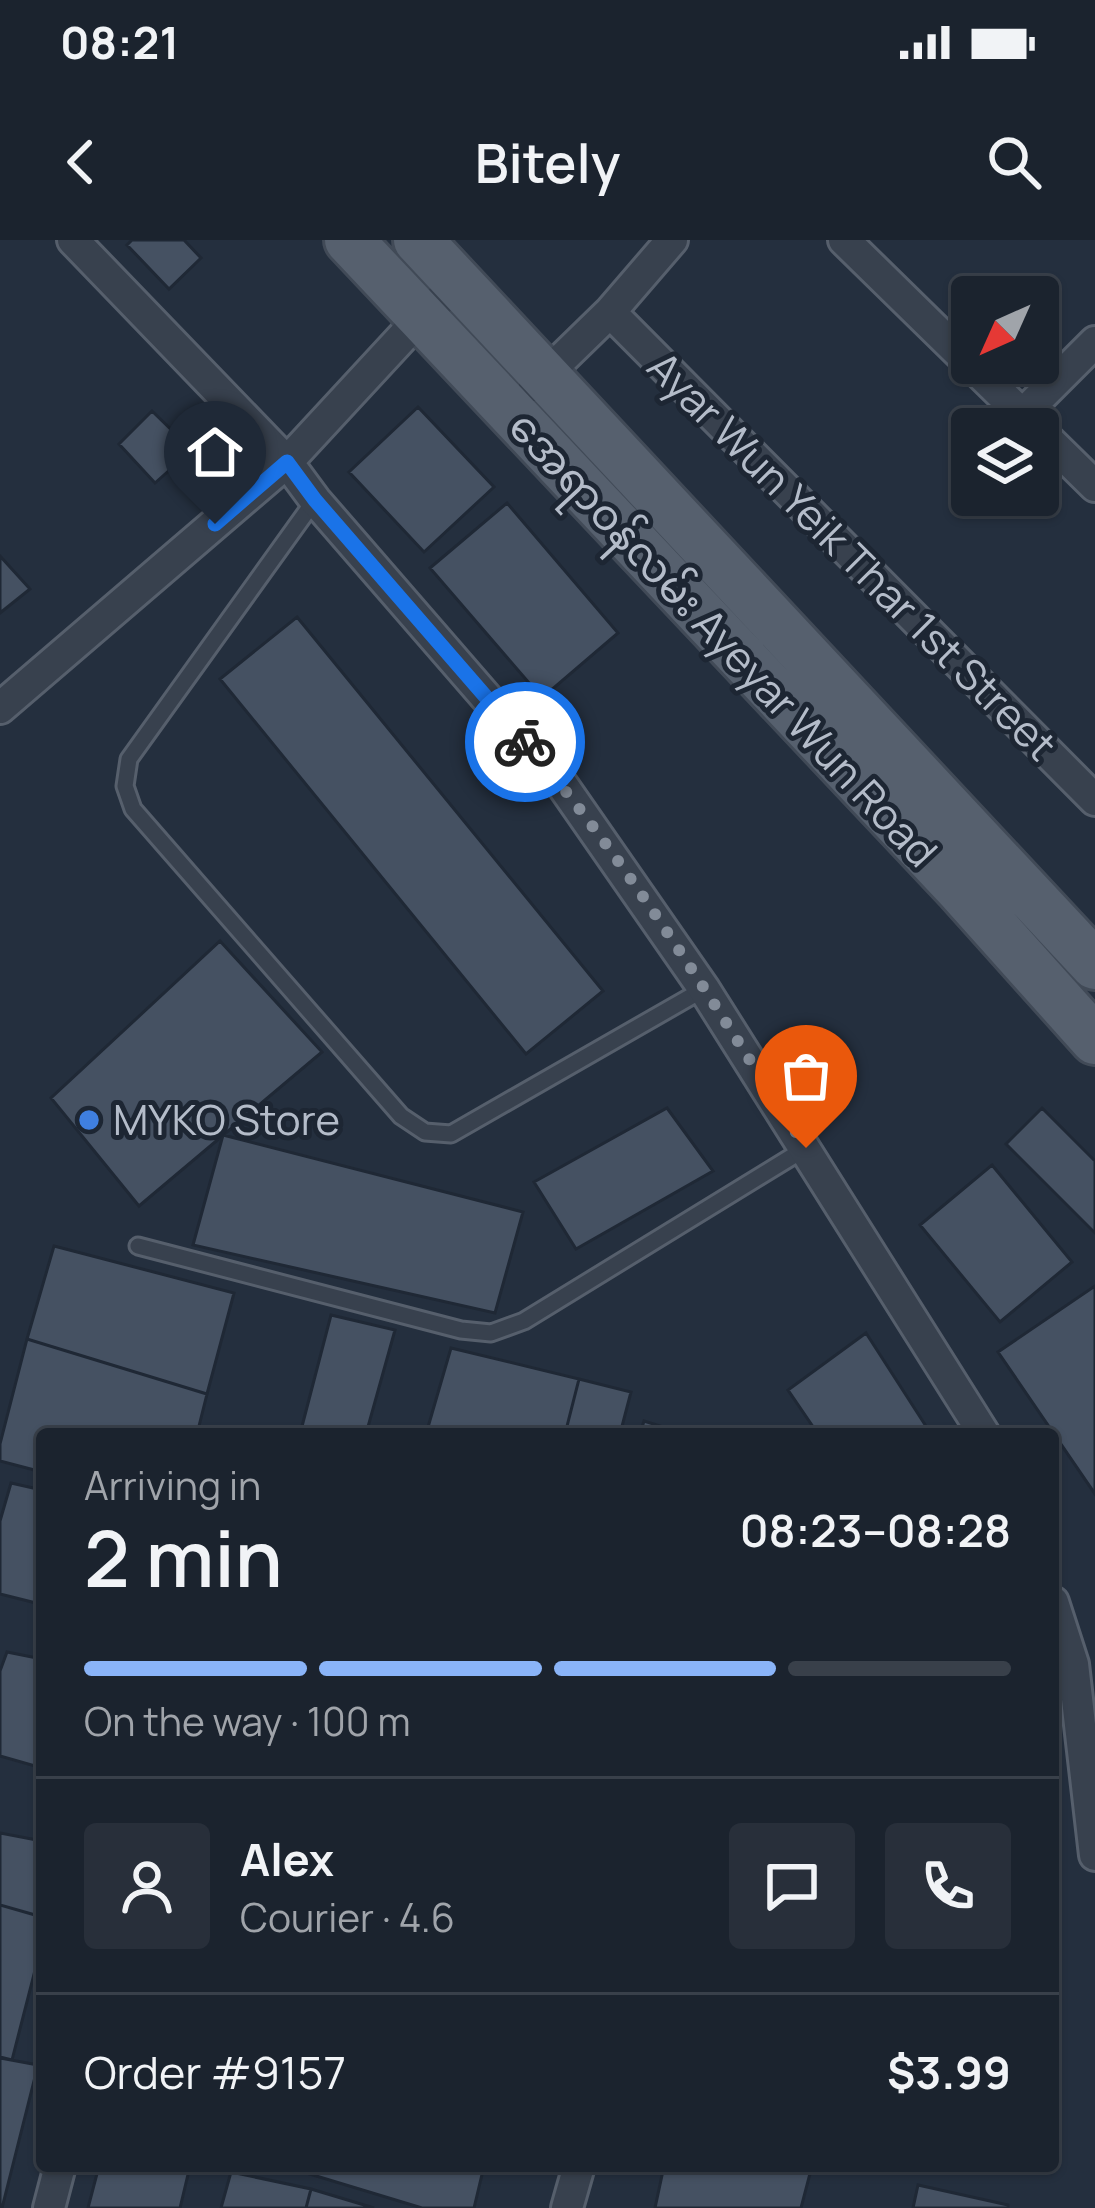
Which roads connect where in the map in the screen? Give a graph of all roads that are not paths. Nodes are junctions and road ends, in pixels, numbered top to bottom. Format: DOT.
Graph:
graph roads {
  1 [pos="73,240"];
  2 [pos="349,240"];
  3 [pos="418,240"];
  4 [pos="672,240"];
  5 [pos="844,240"];
  6 [pos="459,283"];
  7 [pos="610,312"];
  8 [pos="422,316"];
  9 [pos="1095,342"];
  10 [pos="544,376"];
  11 [pos="1016,408"];
  12 [pos="1044,408"];
  13 [pos="508,412"];
  14 [pos="1059,451"];
  15 [pos="287,462"];
  16 [pos="1095,486"];
  17 [pos="315,500"];
  18 [pos="0,708"];
  19 [pos="1095,800"];
  20 [pos="1095,964"];
  21 [pos="704,989"];
  22 [pos="1095,1040"];
  23 [pos="806,1148"];
  24 [pos="139,1246"];
  25 [pos="980,1428"];
  26 [pos="1059,1614"];
  27 [pos="1084,1662"];
  28 [pos="1059,1766"];
  29 [pos="1085,1772"];
  30 [pos="1095,1855"];
  31 [pos="58,2172"];
  32 [pos="577,2172"];
  33 [pos="49,2208"];
  34 [pos="567,2208"];
  1 -- 15 [label="street"];
  2 -- 8 [label="main road, အေရာဝန်လမ်း Ayeyar Wun Road"];
  3 -- 6 [label="main road, အေရာဝန်လမ်း Ayeyar Wun Road"];
  4 -- 7 [label="street"];
  5 -- 11 [label="street"];
  6 -- 8 [label="street"];
  6 -- 10 [label="main road, အေရာဝန်လမ်း Ayeyar Wun Road"];
  7 -- 10 [label="street"];
  7 -- 19 [label="street, Ayar Wun Yeik Thar 1st Street"];
  8 -- 13 [label="main road, အေရာဝန်လမ်း Ayeyar Wun Road"];
  8 -- 15 [label="street"];
  9 -- 12 [label="street"];
  10 -- 13 [label="street"];
  10 -- 20 [label="main road, အေရာဝန်လမ်း Ayeyar Wun Road"];
  13 -- 22 [label="main road, အေရာဝန်လမ်း Ayeyar Wun Road"];
  14 -- 16 [label="street"];
  15 -- 17 [label="street"];
  15 -- 18 [label="street"];
  17 -- 21 [label="street"];
  17 -- 21 [label="lane"];
  21 -- 23 [label="street"];
  23 -- 24 [label="lane"];
  23 -- 25 [label="street"];
  26 -- 27 [label="street"];
  27 -- 29 [label="street"];
  28 -- 29 [label="street"];
  29 -- 30 [label="street"];
  31 -- 33 [label="street"];
  32 -- 34 [label="street"];
}
